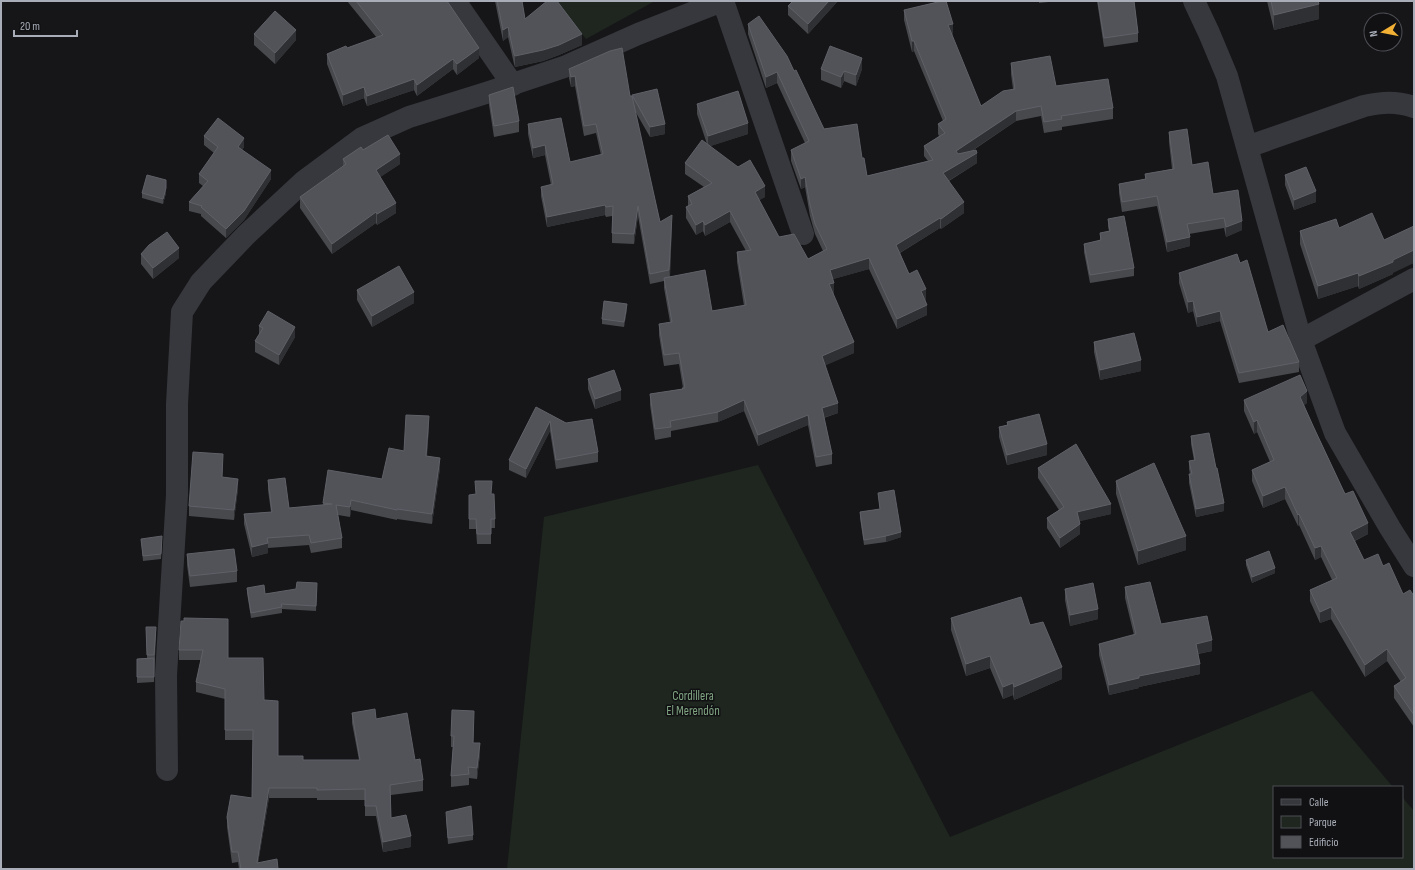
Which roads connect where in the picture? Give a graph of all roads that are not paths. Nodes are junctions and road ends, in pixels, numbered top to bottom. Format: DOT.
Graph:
graph roads {
  1 [pos="455,1"];
  2 [pos="722,1"];
  3 [pos="1194,1"];
  4 [pos="513,85"];
  5 [pos="1414,107"];
  6 [pos="1247,147"];
  7 [pos="802,234"];
  8 [pos="1414,279"];
  9 [pos="1301,340"];
  10 [pos="1411,555"];
  11 [pos="167,770"];
  1 -- 4 [label="street"];
  2 -- 4 [label="street"];
  2 -- 7 [label="street"];
  3 -- 6 [label="street"];
  4 -- 11 [label="street"];
  5 -- 6 [label="street"];
  6 -- 9 [label="street"];
  8 -- 9 [label="street"];
  9 -- 10 [label="street"];
}
